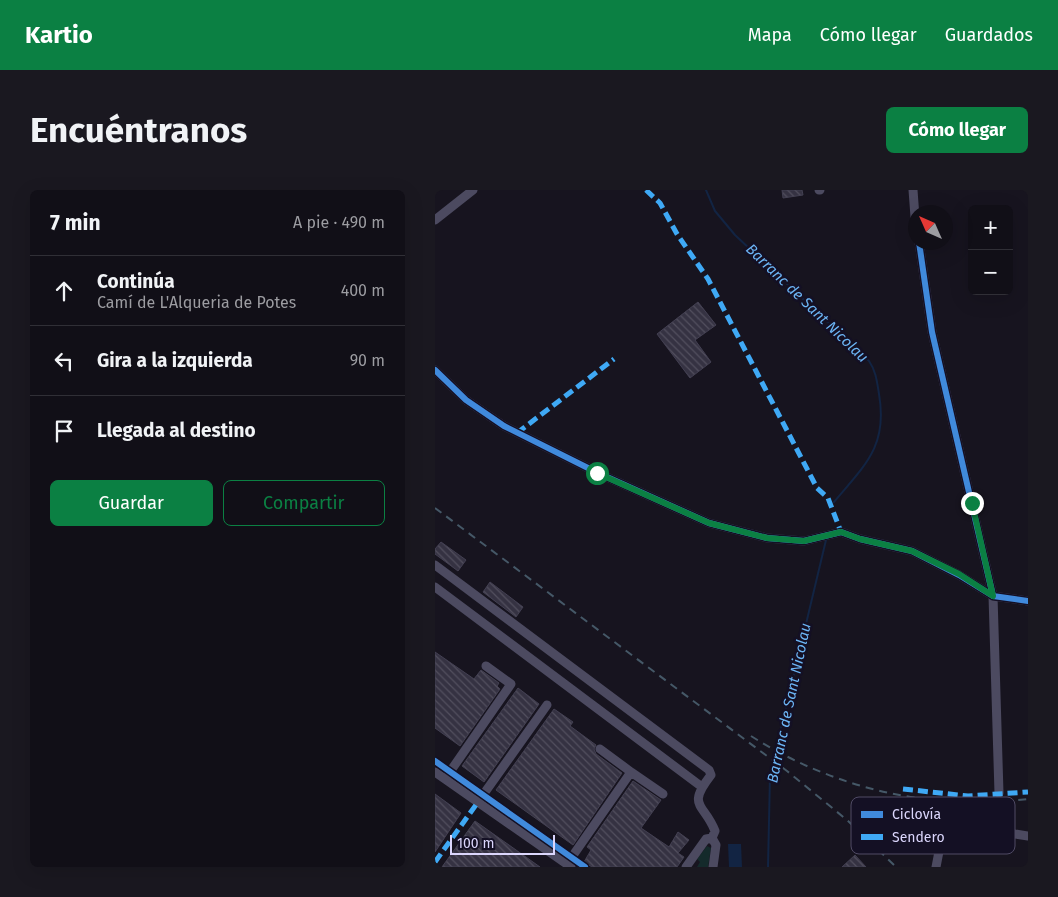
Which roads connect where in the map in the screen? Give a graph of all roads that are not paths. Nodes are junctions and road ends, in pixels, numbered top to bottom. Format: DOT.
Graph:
graph roads {
  1 [pos="473,190"];
  2 [pos="913,190"];
  3 [pos="914,205"];
  4 [pos="435,220"];
  5 [pos="920,250"];
  6 [pos="435,370"];
  7 [pos="435,565"];
  8 [pos="435,587"];
  9 [pos="993,596"];
  10 [pos="1028,601"];
  11 [pos="486,666"];
  12 [pos="547,705"];
  13 [pos="600,749"];
  14 [pos="435,772"];
  15 [pos="631,772"];
  16 [pos="445,779"];
  17 [pos="702,787"];
  18 [pos="999,793"];
  19 [pos="663,794"];
  20 [pos="478,802"];
  21 [pos="1015,834"];
  22 [pos="1028,836"];
  23 [pos="712,838"];
  24 [pos="939,854"];
  25 [pos="569,866"];
  26 [pos="686,867"];
  27 [pos="713,867"];
  28 [pos="936,867"];
  1 -- 4 [label="street"];
  2 -- 3 [label="street"];
  5 -- 9 [label="street"];
  6 -- 9 [label="street"];
  7 -- 17 [label="street"];
  8 -- 17 [label="street"];
  9 -- 10 [label="street"];
  9 -- 18 [label="street"];
  11 -- 16 [label="street"];
  12 -- 20 [label="street"];
  13 -- 15 [label="street"];
  14 -- 16 [label="street"];
  15 -- 19 [label="street"];
  15 -- 25 [label="street"];
  16 -- 20 [label="street"];
  17 -- 23 [label="street"];
  20 -- 25 [label="street"];
  21 -- 22 [label="street"];
  23 -- 26 [label="street"];
  23 -- 27 [label="street"];
  24 -- 28 [label="street"];
}
